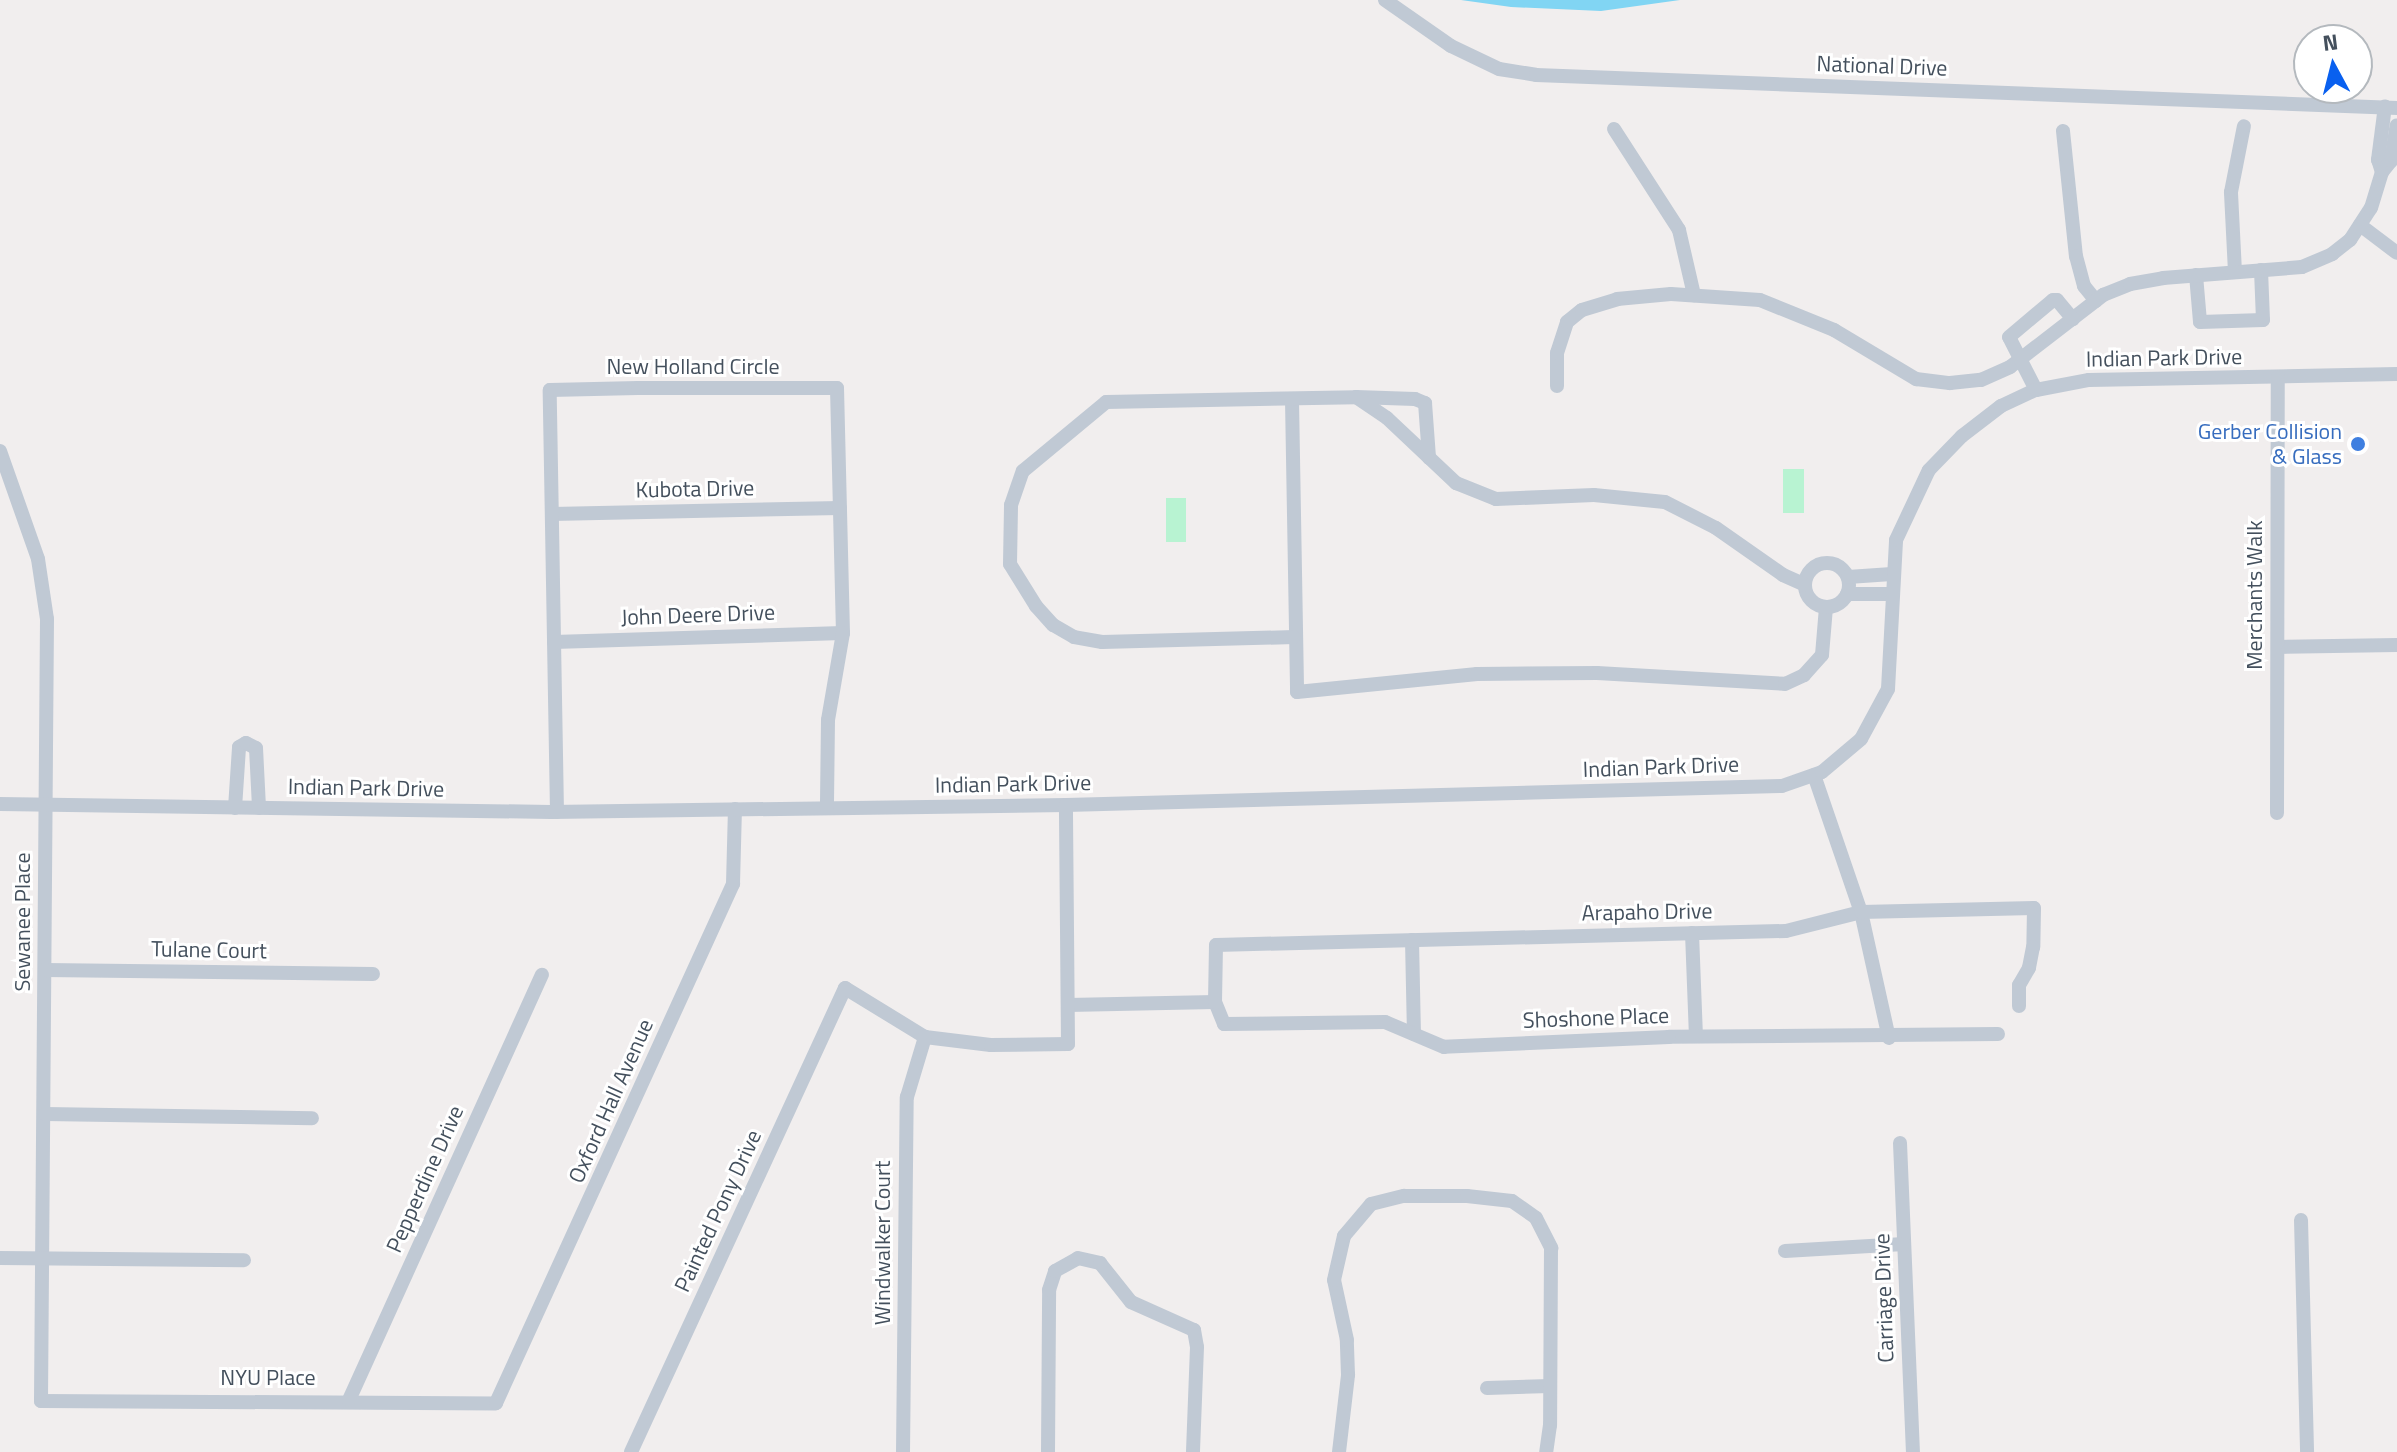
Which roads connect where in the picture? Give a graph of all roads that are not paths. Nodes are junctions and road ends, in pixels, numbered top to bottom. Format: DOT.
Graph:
graph roads {
  1 [pos="1385,0"];
  2 [pos="2391,107"];
  3 [pos="2397,125"];
  4 [pos="2244,126"];
  5 [pos="1614,129"];
  6 [pos="2063,131"];
  7 [pos="2382,172"];
  8 [pos="2360,225"];
  9 [pos="2397,253"];
  10 [pos="2261,270"];
  11 [pos="2235,272"];
  12 [pos="2196,275"];
  13 [pos="1694,295"];
  14 [pos="2096,301"];
  15 [pos="2073,319"];
  16 [pos="2021,359"];
  17 [pos="2397,374"];
  18 [pos="2278,377"];
  19 [pos="1557,386"];
  20 [pos="2036,390"];
  21 [pos="1356,397"];
  22 [pos="1292,400"];
  23 [pos="0,451"];
  24 [pos="1429,458"];
  25 [pos="840,508"];
  26 [pos="552,514"];
  27 [pos="1892,574"];
  28 [pos="1848,577"];
  29 [pos="1805,585"];
  30 [pos="1847,594"];
  31 [pos="1891,594"];
  32 [pos="1826,607"];
  33 [pos="843,633"];
  34 [pos="1294,637"];
  35 [pos="554,642"];
  36 [pos="2397,645"];
  37 [pos="2278,647"];
  38 [pos="1814,775"];
  39 [pos="0,804"];
  40 [pos="45,805"];
  41 [pos="1066,805"];
  42 [pos="235,808"];
  43 [pos="259,808"];
  44 [pos="827,808"];
  45 [pos="735,809"];
  46 [pos="557,812"];
  47 [pos="2277,813"];
  48 [pos="1861,912"];
  49 [pos="1692,933"];
  50 [pos="1412,940"];
  51 [pos="45,970"];
  52 [pos="373,974"];
  53 [pos="542,975"];
  54 [pos="1215,1002"];
  55 [pos="1068,1005"];
  56 [pos="2019,1006"];
  57 [pos="1414,1034"];
  58 [pos="1998,1034"];
  59 [pos="1696,1036"];
  60 [pos="925,1037"];
  61 [pos="1889,1038"];
  62 [pos="45,1114"];
  63 [pos="312,1118"];
  64 [pos="1900,1143"];
  65 [pos="2301,1220"];
  66 [pos="1904,1244"];
  67 [pos="1785,1251"];
  68 [pos="42,1257"];
  69 [pos="0,1258"];
  70 [pos="244,1260"];
  71 [pos="1550,1386"];
  72 [pos="1487,1388"];
  73 [pos="349,1400"];
  74 [pos="41,1401"];
  75 [pos="496,1403"];
  76 [pos="631,1452"];
  77 [pos="903,1452"];
  78 [pos="1048,1452"];
  79 [pos="1193,1452"];
  80 [pos="1339,1452"];
  81 [pos="1546,1452"];
  82 [pos="1913,1452"];
  83 [pos="2307,1452"];
  1 -- 2 [label="street, National Drive"];
  2 -- 7 [label="street"];
  3 -- 7 [label="street"];
  4 -- 11 [label="street"];
  5 -- 13 [label="street"];
  6 -- 14 [label="street"];
  7 -- 8 [label="street"];
  8 -- 9 [label="street"];
  8 -- 10 [label="street"];
  10 -- 11 [label="street"];
  10 -- 12 [label="street"];
  11 -- 12 [label="street"];
  12 -- 14 [label="street"];
  13 -- 16 [label="street"];
  13 -- 19 [label="street"];
  14 -- 15 [label="street"];
  15 -- 16 [label="street"];
  15 -- 16 [label="street"];
  16 -- 20 [label="street"];
  17 -- 18 [label="street, Indian Park Drive"];
  18 -- 20 [label="street, Indian Park Drive"];
  18 -- 37 [label="street, Merchants Walk"];
  20 -- 27 [label="street, Indian Park Drive"];
  21 -- 22 [label="street"];
  21 -- 24 [label="street"];
  21 -- 24 [label="street"];
  22 -- 34 [label="street"];
  22 -- 34 [label="street"];
  23 -- 40 [label="street, Sewanee Place"];
  24 -- 29 [label="street"];
  25 -- 26 [label="street, Kubota Drive"];
  25 -- 26 [label="street, New Holland Circle"];
  25 -- 33 [label="street, New Holland Circle"];
  26 -- 35 [label="street, New Holland Circle"];
  27 -- 28 [label="street"];
  27 -- 31 [label="street, Indian Park Drive"];
  28 -- 29 [label="street"];
  28 -- 30 [label="street"];
  29 -- 32 [label="street"];
  30 -- 31 [label="street"];
  30 -- 32 [label="street"];
  31 -- 38 [label="street, Indian Park Drive"];
  32 -- 34 [label="street"];
  33 -- 35 [label="street, John Deere Drive"];
  33 -- 44 [label="street, New Holland Circle"];
  35 -- 46 [label="street, New Holland Circle"];
  36 -- 37 [label="street"];
  37 -- 47 [label="street, Merchants Walk"];
  38 -- 41 [label="street, Indian Park Drive"];
  38 -- 48 [label="street"];
  39 -- 40 [label="street, Indian Park Drive"];
  40 -- 42 [label="street, Indian Park Drive"];
  40 -- 51 [label="street, Sewanee Place"];
  41 -- 44 [label="street, Indian Park Drive"];
  41 -- 55 [label="street"];
  42 -- 43 [label="street, Indian Park Drive"];
  42 -- 43 [label="street"];
  43 -- 46 [label="street, Indian Park Drive"];
  44 -- 45 [label="street, Indian Park Drive"];
  45 -- 46 [label="street, Indian Park Drive"];
  45 -- 75 [label="street, Oxford Hall Avenue"];
  48 -- 49 [label="street, Arapaho Drive"];
  48 -- 56 [label="street, Arapaho Drive"];
  48 -- 61 [label="street"];
  49 -- 50 [label="street, Arapaho Drive"];
  49 -- 59 [label="street"];
  50 -- 54 [label="street, Arapaho Drive"];
  50 -- 57 [label="street"];
  51 -- 52 [label="street, Tulane Court"];
  51 -- 62 [label="street, Sewanee Place"];
  53 -- 73 [label="street, Pepperdine Drive"];
  54 -- 55 [label="street"];
  54 -- 57 [label="street, Shoshone Place"];
  55 -- 60 [label="street"];
  57 -- 59 [label="street, Shoshone Place"];
  58 -- 61 [label="street, Shoshone Place"];
  59 -- 61 [label="street, Shoshone Place"];
  60 -- 76 [label="street, Painted Pony Drive"];
  60 -- 77 [label="street, Windwalker Court"];
  62 -- 63 [label="street"];
  62 -- 68 [label="street, Sewanee Place"];
  64 -- 66 [label="street, Carriage Drive"];
  65 -- 83 [label="street"];
  66 -- 67 [label="street"];
  66 -- 82 [label="street, Carriage Drive"];
  68 -- 69 [label="street"];
  68 -- 70 [label="street"];
  68 -- 74 [label="street, Sewanee Place"];
  71 -- 72 [label="street"];
  71 -- 80 [label="street"];
  71 -- 81 [label="street"];
  73 -- 74 [label="street, NYU Place"];
  73 -- 75 [label="street, NYU Place"];
  78 -- 79 [label="street"];
}
